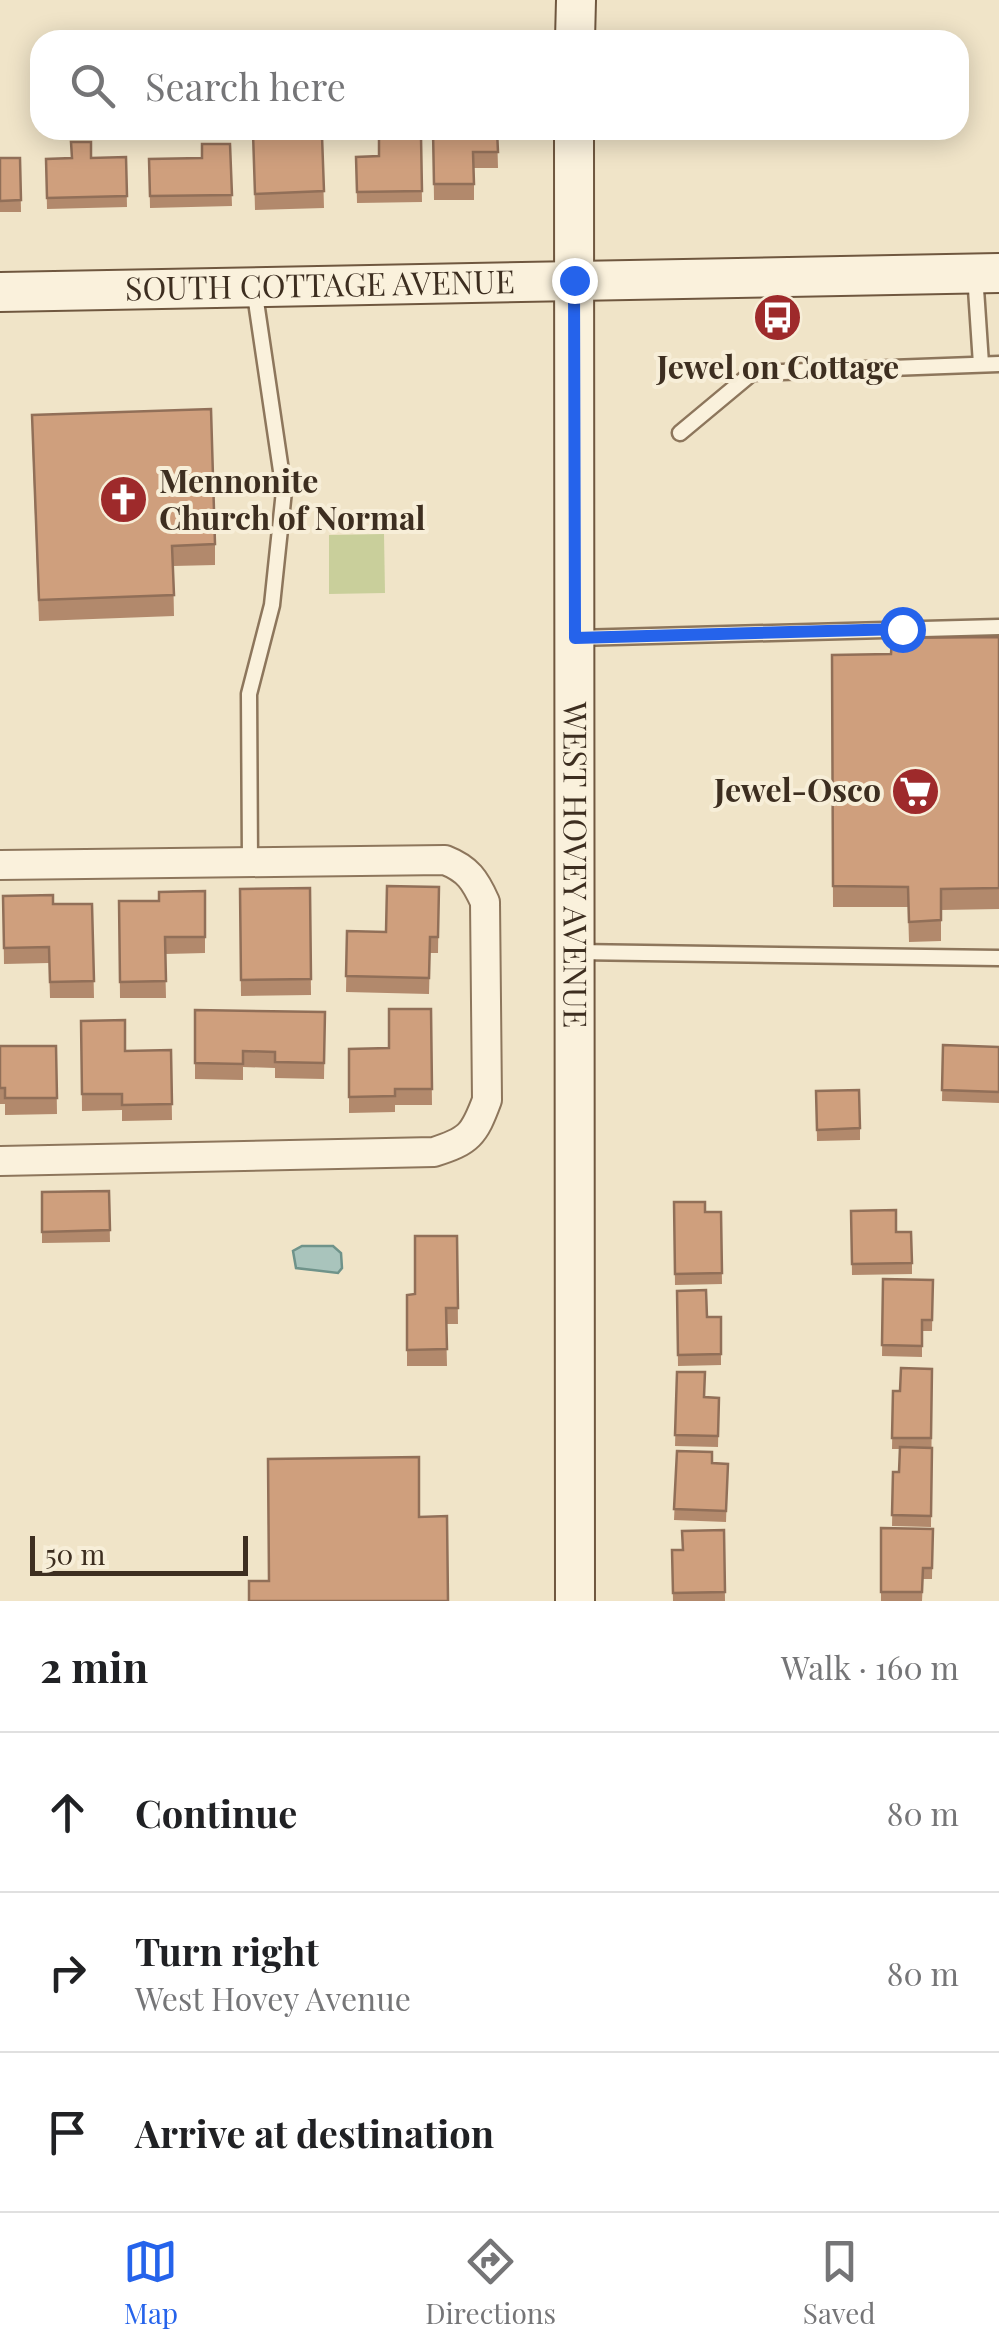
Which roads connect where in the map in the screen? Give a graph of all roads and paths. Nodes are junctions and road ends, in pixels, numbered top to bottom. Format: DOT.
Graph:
graph roads {
  1 [pos="576,0"];
  2 [pos="575,30"];
  3 [pos="574,140"];
  4 [pos="987,273"];
  5 [pos="574,280"];
  6 [pos="254,288"];
  7 [pos="0,292"];
  8 [pos="982,364"];
  9 [pos="999,364"];
  10 [pos="680,433"];
  11 [pos="999,626"];
  12 [pos="575,638"];
  13 [pos="250,861"];
  14 [pos="0,865"];
  15 [pos="575,952"];
  16 [pos="999,958"];
  17 [pos="0,1161"];
  18 [pos="575,1601"];
  1 -- 2 [label="street"];
  3 -- 5 [label="street, WEST HOVEY AVENUE"];
  4 -- 5 [label="street, SOUTH COTTAGE AVENUE"];
  4 -- 8 [label="lane"];
  5 -- 6 [label="street, SOUTH COTTAGE AVENUE"];
  5 -- 12 [label="street, WEST HOVEY AVENUE"];
  6 -- 7 [label="street, SOUTH COTTAGE AVENUE"];
  6 -- 13 [label="lane"];
  8 -- 9 [label="lane"];
  8 -- 10 [label="lane"];
  11 -- 12 [label="lane"];
  12 -- 15 [label="street, WEST HOVEY AVENUE"];
  13 -- 14 [label="street"];
  13 -- 17 [label="street"];
  15 -- 16 [label="lane"];
  15 -- 18 [label="street, WEST HOVEY AVENUE"];
}
